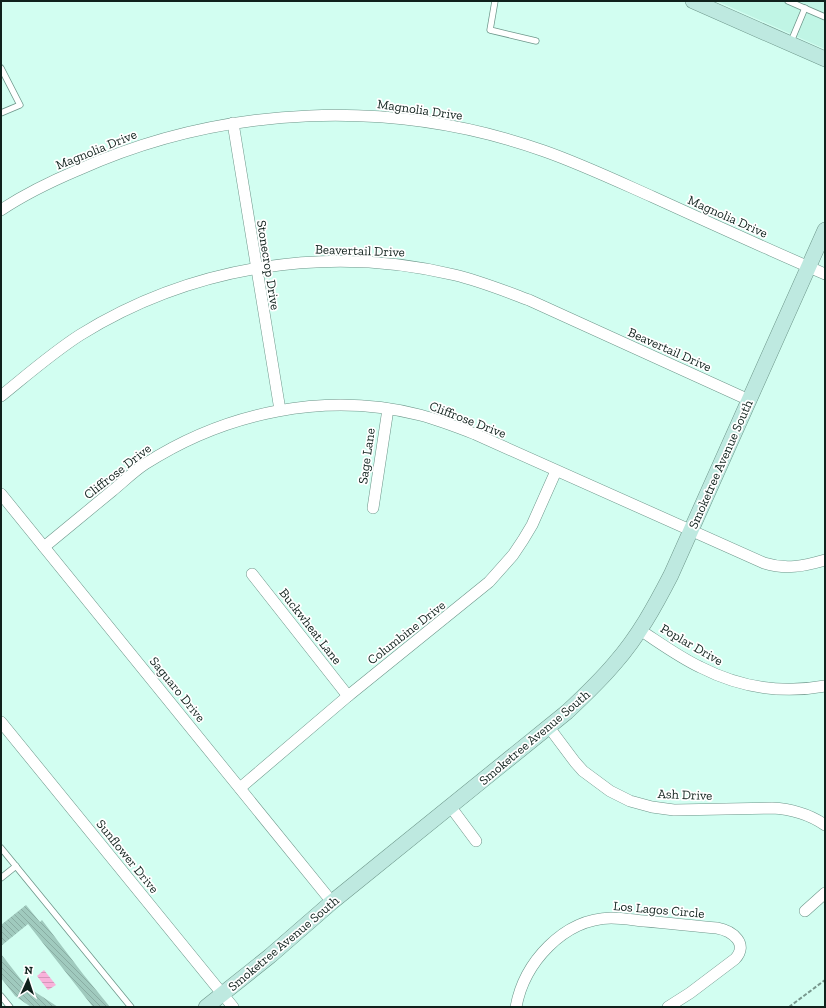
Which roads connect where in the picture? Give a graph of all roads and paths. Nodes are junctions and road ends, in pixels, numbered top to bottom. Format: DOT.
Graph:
graph roads {
  1 [pos="495,1"];
  2 [pos="693,1"];
  3 [pos="788,1"];
  4 [pos="805,8"];
  5 [pos="825,17"];
  6 [pos="536,41"];
  7 [pos="790,44"];
  8 [pos="825,59"];
  9 [pos="1,68"];
  10 [pos="1,113"];
  11 [pos="232,123"];
  12 [pos="1,210"];
  13 [pos="825,230"];
  14 [pos="809,267"];
  15 [pos="256,268"];
  16 [pos="825,274"];
  17 [pos="1,396"];
  18 [pos="749,400"];
  19 [pos="388,409"];
  20 [pos="280,410"];
  21 [pos="556,471"];
  22 [pos="1,494"];
  23 [pos="373,508"];
  24 [pos="691,531"];
  25 [pos="44,547"];
  26 [pos="825,560"];
  27 [pos="252,574"];
  28 [pos="640,630"];
  29 [pos="825,686"];
  30 [pos="348,696"];
  31 [pos="1,722"];
  32 [pos="548,726"];
  33 [pos="240,788"];
  34 [pos="450,806"];
  35 [pos="825,825"];
  36 [pos="476,841"];
  37 [pos="1,848"];
  38 [pos="16,866"];
  39 [pos="1,878"];
  40 [pos="825,893"];
  41 [pos="332,902"];
  42 [pos="805,911"];
  43 [pos="825,980"];
  44 [pos="222,994"];
  45 [pos="1,996"];
  46 [pos="10,1007"];
  47 [pos="131,1007"];
  48 [pos="206,1007"];
  49 [pos="233,1007"];
  50 [pos="516,1007"];
  51 [pos="668,1007"];
  52 [pos="789,1007"];
  1 -- 6 [label="lane"];
  2 -- 7 [label="street"];
  3 -- 4 [label="lane"];
  4 -- 5 [label="lane"];
  4 -- 7 [label="lane"];
  7 -- 8 [label="street"];
  9 -- 10 [label="lane"];
  11 -- 12 [label="street, Magnolia Drive"];
  11 -- 14 [label="street, Magnolia Drive"];
  11 -- 15 [label="street, Stonecrop Drive"];
  13 -- 14 [label="street, Smoketree Avenue South"];
  14 -- 16 [label="street, Magnolia Drive"];
  14 -- 18 [label="street, Smoketree Avenue South"];
  15 -- 17 [label="street, Beavertail Drive"];
  15 -- 18 [label="street, Beavertail Drive"];
  15 -- 20 [label="street, Stonecrop Drive"];
  18 -- 24 [label="street, Smoketree Avenue South"];
  19 -- 20 [label="street, Cliffrose Drive"];
  19 -- 21 [label="street, Cliffrose Drive"];
  19 -- 23 [label="street, Sage Lane"];
  20 -- 25 [label="street, Cliffrose Drive"];
  21 -- 24 [label="street, Cliffrose Drive"];
  21 -- 30 [label="street, Columbine Drive"];
  22 -- 25 [label="street, Saguaro Drive"];
  24 -- 26 [label="street, Cliffrose Drive"];
  24 -- 28 [label="street, Smoketree Avenue South"];
  25 -- 33 [label="street, Saguaro Drive"];
  27 -- 30 [label="street, Buckwheat Lane"];
  28 -- 29 [label="street, Poplar Drive"];
  28 -- 32 [label="street, Smoketree Avenue South"];
  30 -- 33 [label="street, Columbine Drive"];
  31 -- 44 [label="street, Sunflower Drive"];
  32 -- 34 [label="street, Smoketree Avenue South"];
  32 -- 35 [label="street, Ash Drive"];
  33 -- 41 [label="street, Saguaro Drive"];
  34 -- 36 [label="street"];
  34 -- 41 [label="street, Smoketree Avenue South"];
  37 -- 38 [label="lane"];
  38 -- 39 [label="lane"];
  38 -- 47 [label="lane"];
  40 -- 42 [label="street"];
  41 -- 44 [label="street, Smoketree Avenue South"];
  43 -- 52 [label="path"];
  44 -- 48 [label="street, Smoketree Avenue South"];
  44 -- 49 [label="street, Sunflower Drive"];
  45 -- 46 [label="lane"];
  50 -- 51 [label="street, Los Lagos Circle"];
}
